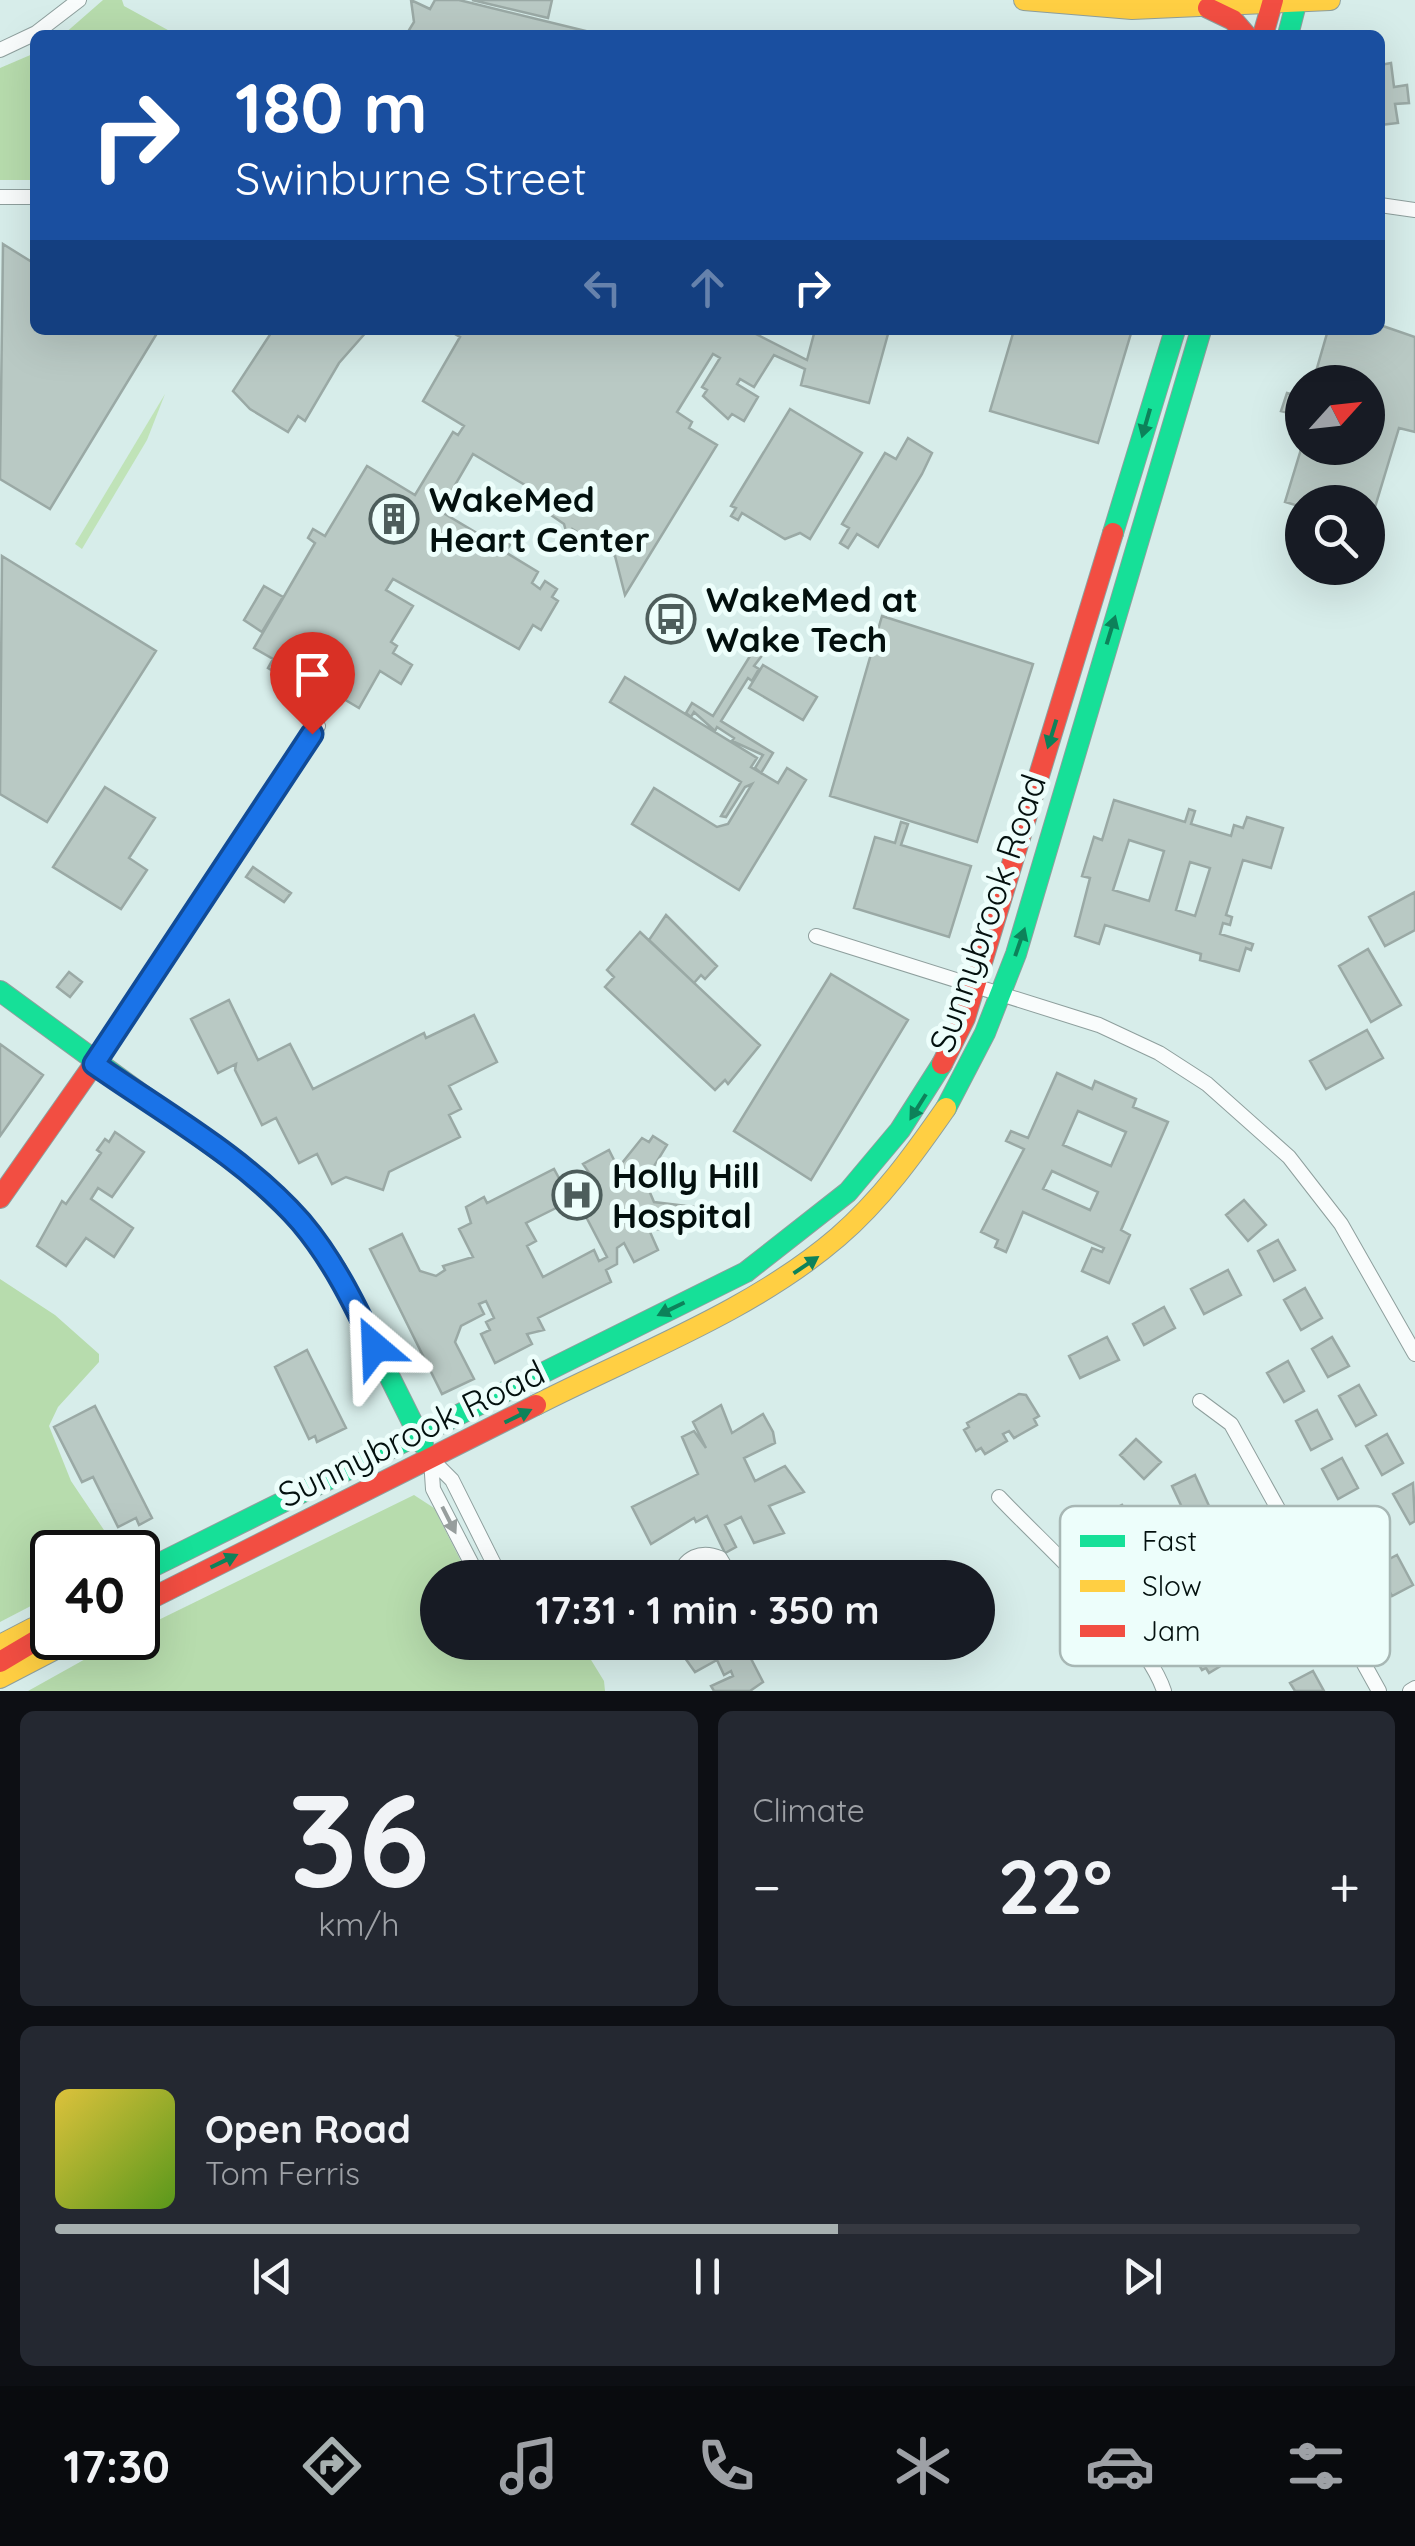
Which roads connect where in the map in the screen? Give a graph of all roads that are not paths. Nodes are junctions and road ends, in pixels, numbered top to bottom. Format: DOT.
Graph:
graph roads {
  1 [pos="78,0"];
  2 [pos="1024,0"];
  3 [pos="1330,0"];
  4 [pos="1297,1"];
  5 [pos="1273,2"];
  6 [pos="1205,6"];
  7 [pos="40,30"];
  8 [pos="1242,30"];
  9 [pos="1265,30"];
  10 [pos="1289,30"];
  11 [pos="30,36"];
  12 [pos="0,50"];
  13 [pos="0,197"];
  14 [pos="30,197"];
  15 [pos="1385,206"];
  16 [pos="1415,210"];
  17 [pos="1173,335"];
  18 [pos="1200,335"];
  19 [pos="1077,656"];
  20 [pos="1090,701"];
  21 [pos="318,726"];
  22 [pos="816,936"];
  23 [pos="975,988"];
  24 [pos="0,991"];
  25 [pos="1001,996"];
  26 [pos="94,1064"];
  27 [pos="0,1198"];
  28 [pos="1415,1354"];
  29 [pos="1200,1401"];
  30 [pos="418,1433"];
  31 [pos="430,1459"];
  32 [pos="999,1497"];
  33 [pos="1277,1506"];
  34 [pos="469,1560"];
  35 [pos="492,1560"];
  36 [pos="691,1560"];
  37 [pos="721,1560"];
  38 [pos="1060,1562"];
  39 [pos="160,1563"];
  40 [pos="160,1595"];
  41 [pos="30,1629"];
  42 [pos="30,1644"];
  43 [pos="0,1645"];
  44 [pos="35,1660"];
  45 [pos="0,1662"];
  46 [pos="1153,1666"];
  47 [pos="1366,1666"];
  48 [pos="0,1678"];
  49 [pos="1164,1691"];
  50 [pos="1380,1691"];
  1 -- 7 [label="street"];
  2 -- 6 [label="main road"];
  3 -- 4 [label="main road"];
  4 -- 5 [label="main road"];
  4 -- 10 [label="main road"];
  5 -- 6 [label="main road"];
  5 -- 9 [label="main road"];
  6 -- 8 [label="main road"];
  11 -- 12 [label="street"];
  13 -- 14 [label="street"];
  15 -- 16 [label="street"];
  17 -- 19 [label="main road, Sunnybrook Road, one-way"];
  20 -- 18 [label="main road, Sunnybrook Road, one-way"];
  19 -- 20 [label="main road"];
  19 -- 23 [label="main road, Sunnybrook Road, one-way"];
  25 -- 20 [label="main road, Sunnybrook Road, one-way"];
  21 -- 26 [label="street"];
  22 -- 23 [label="street"];
  23 -- 25 [label="street"];
  23 -- 30 [label="main road, Sunnybrook Road, one-way"];
  24 -- 26 [label="main road"];
  25 -- 28 [label="street"];
  31 -- 25 [label="main road, Sunnybrook Road, one-way"];
  26 -- 27 [label="main road"];
  26 -- 30 [label="main road"];
  29 -- 33 [label="street"];
  30 -- 31 [label="main road"];
  30 -- 39 [label="main road, Sunnybrook Road"];
  31 -- 34 [label="street, one-way"];
  31 -- 35 [label="street"];
  40 -- 31 [label="main road, Sunnybrook Road, one-way"];
  32 -- 38 [label="street"];
  36 -- 37 [label="street"];
  41 -- 43 [label="main road"];
  42 -- 45 [label="main road"];
  44 -- 48 [label="main road"];
  46 -- 49 [label="street"];
  47 -- 50 [label="street"];
}
